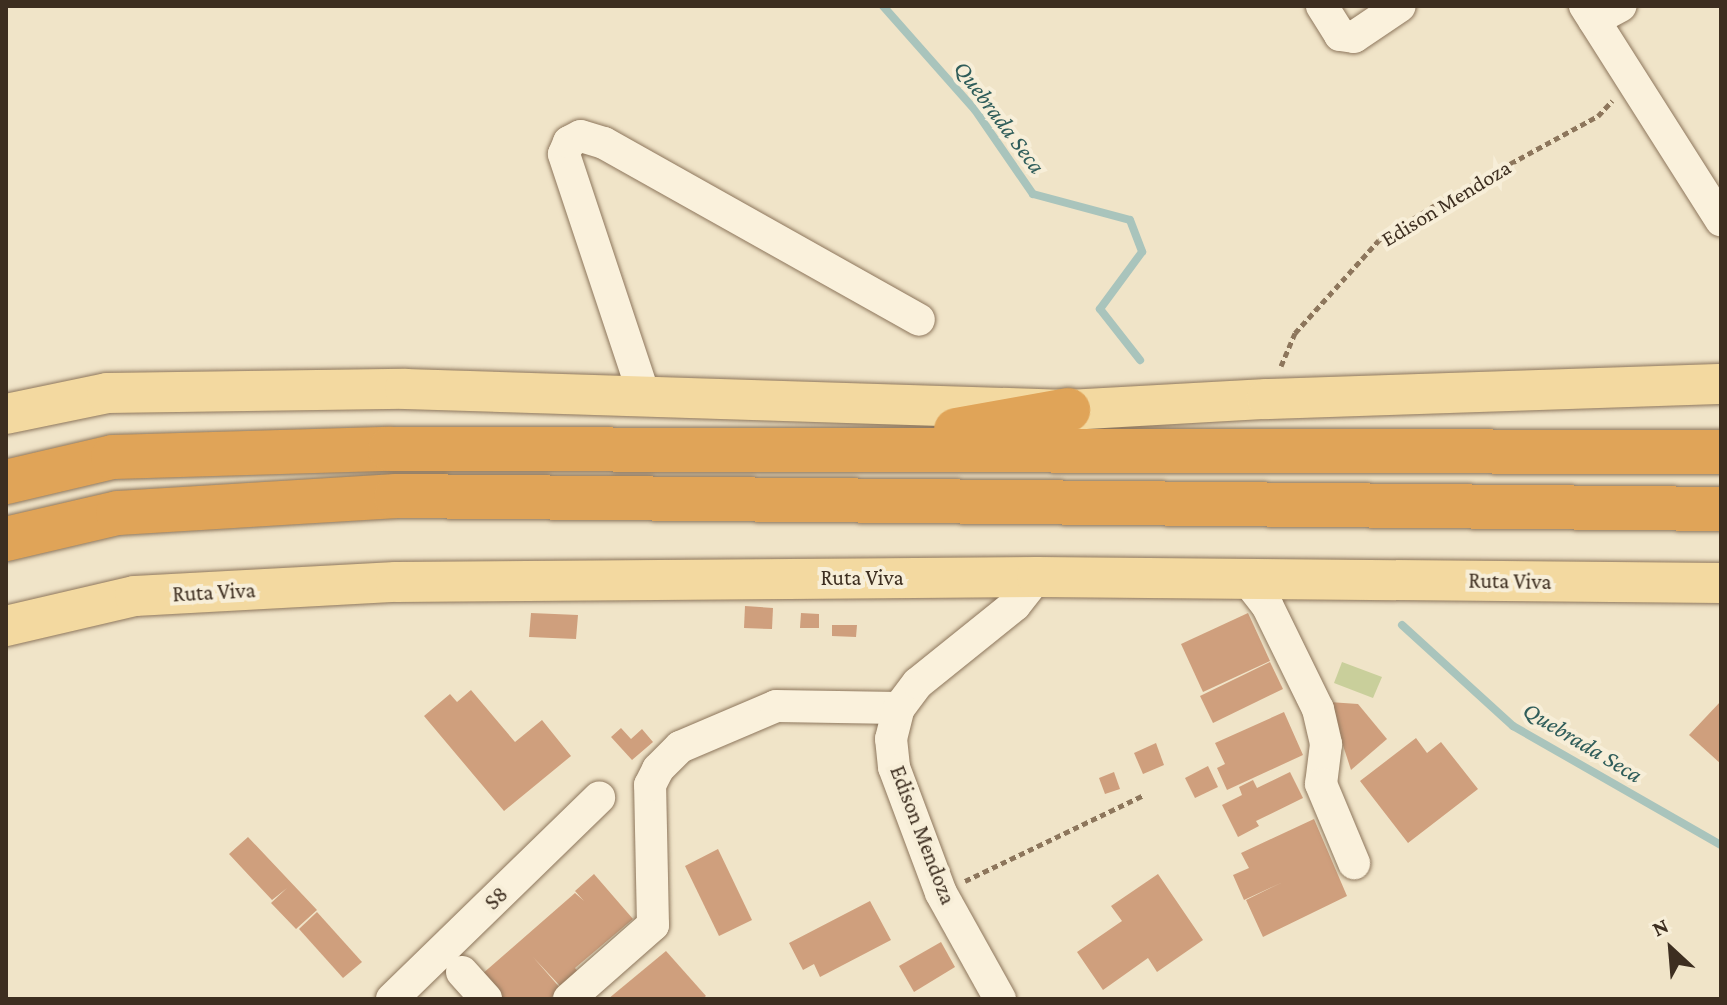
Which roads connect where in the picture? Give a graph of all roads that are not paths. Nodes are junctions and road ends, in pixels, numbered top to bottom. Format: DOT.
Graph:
graph roads {
  1 [pos="1322,6"];
  2 [pos="1400,6"];
  3 [pos="1600,11"];
  4 [pos="1721,220"];
  5 [pos="919,320"];
  6 [pos="1721,384"];
  7 [pos="645,398"];
  8 [pos="1068,410"];
  9 [pos="6,414"];
  10 [pos="843,450"];
  11 [pos="1721,452"];
  12 [pos="6,482"];
  13 [pos="1721,509"];
  14 [pos="6,539"];
  15 [pos="1037,577"];
  16 [pos="1248,581"];
  17 [pos="1721,583"];
  18 [pos="6,626"];
  19 [pos="899,708"];
  20 [pos="599,798"];
  21 [pos="1354,863"];
  22 [pos="462,972"];
  23 [pos="392,999"];
  24 [pos="486,999"];
  25 [pos="569,999"];
  26 [pos="1000,999"];
  1 -- 2 [label="street"];
  3 -- 4 [label="street"];
  5 -- 7 [label="street"];
  6 -- 8 [label="main road"];
  7 -- 8 [label="main road"];
  7 -- 9 [label="main road"];
  8 -- 10 [label="highway"];
  10 -- 11 [label="highway"];
  10 -- 12 [label="highway"];
  13 -- 14 [label="highway"];
  15 -- 16 [label="main road, Ruta Viva"];
  15 -- 18 [label="main road, Ruta Viva"];
  15 -- 19 [label="street"];
  16 -- 17 [label="main road, Ruta Viva"];
  16 -- 21 [label="street"];
  19 -- 25 [label="street"];
  19 -- 26 [label="street, Edison Mendoza"];
  20 -- 23 [label="street, S8"];
  22 -- 24 [label="street"];
}
